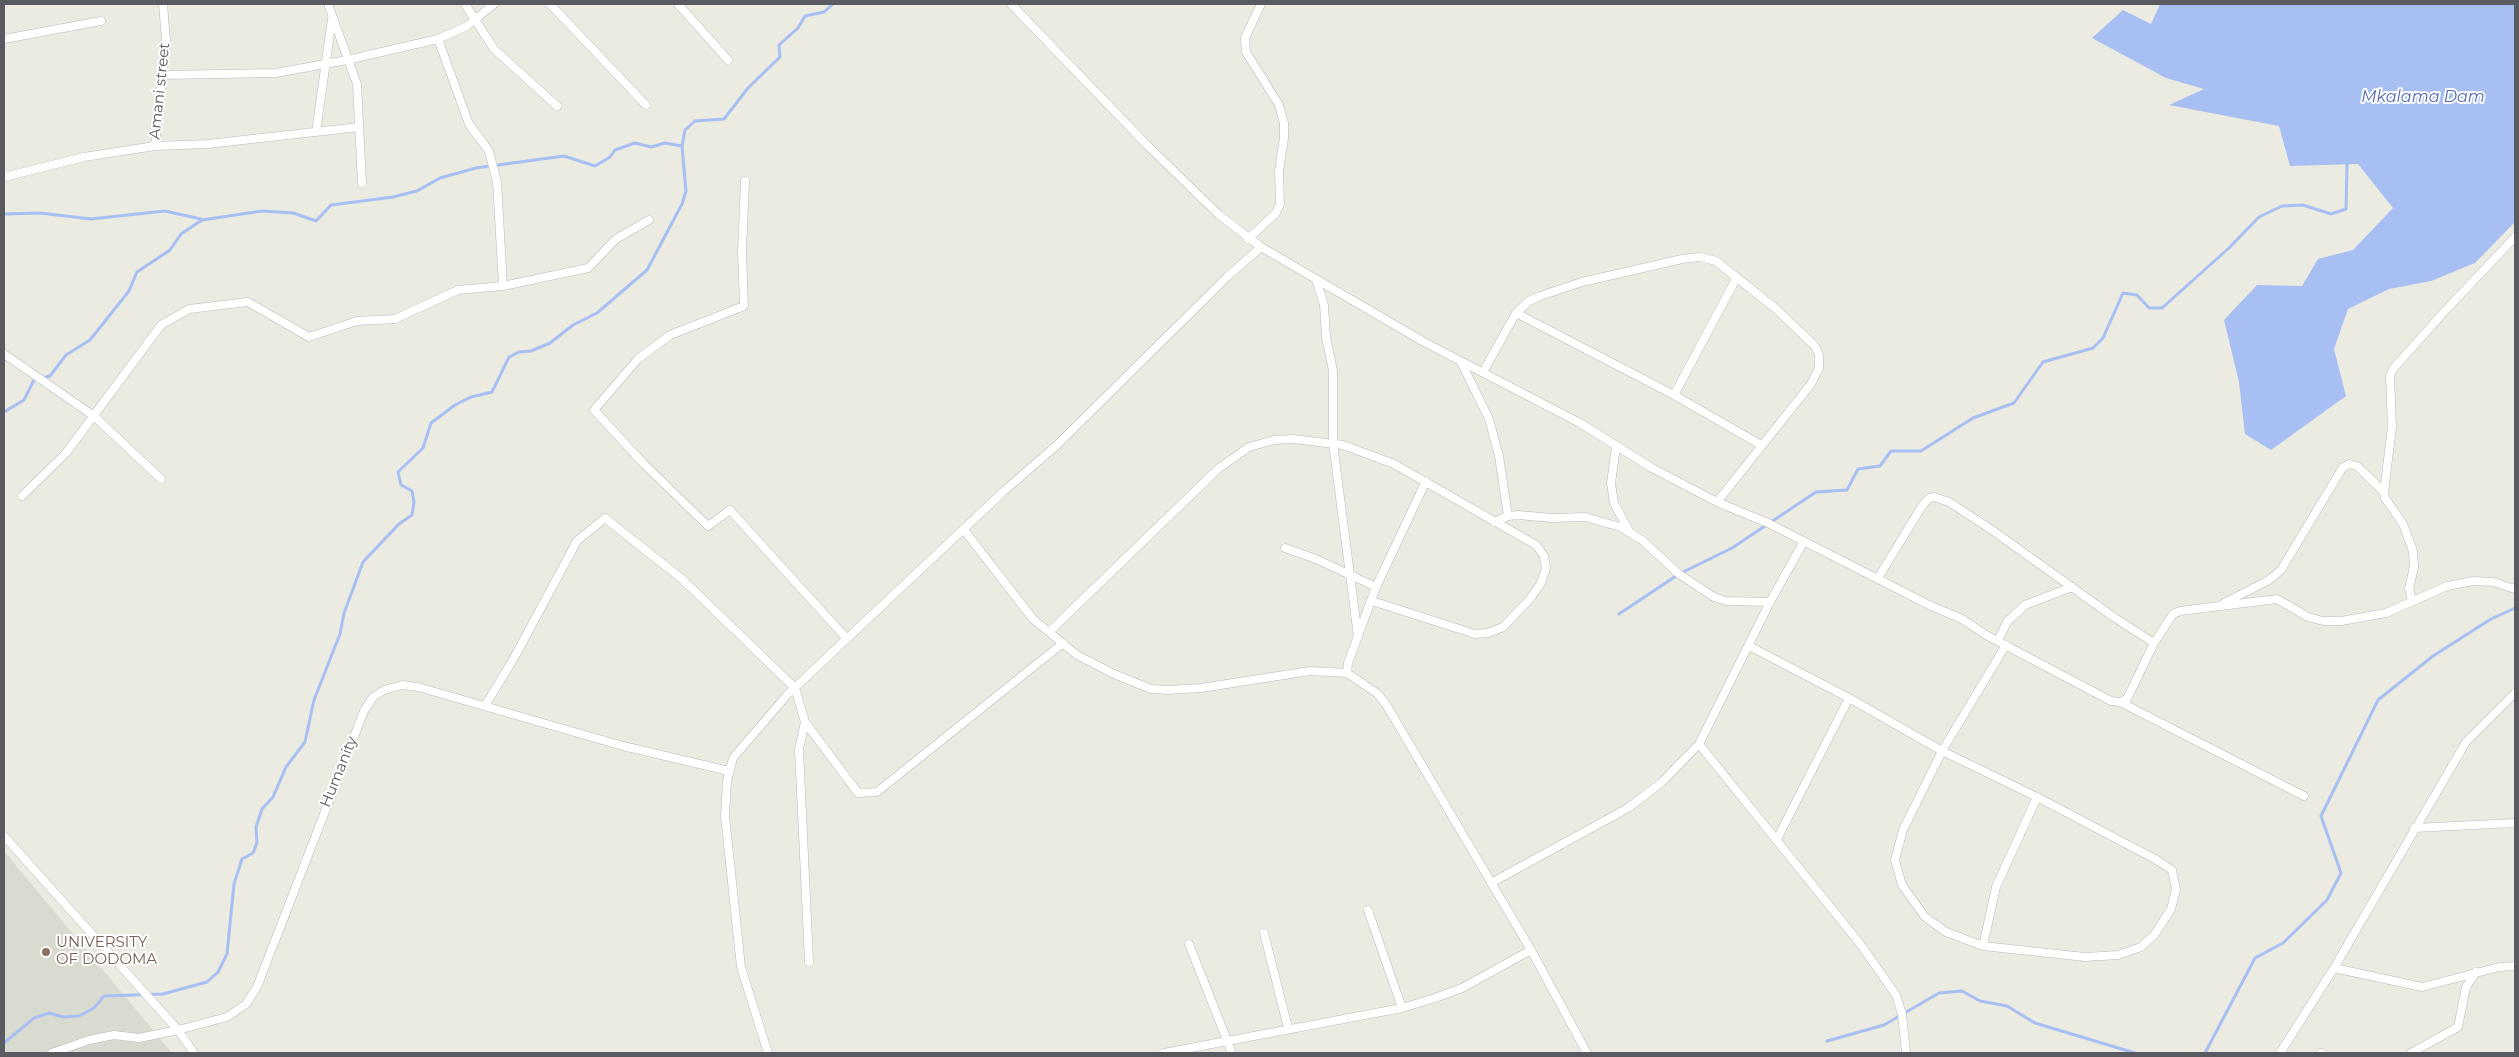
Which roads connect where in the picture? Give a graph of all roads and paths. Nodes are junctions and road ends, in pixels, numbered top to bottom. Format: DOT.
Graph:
graph roads {
  1 [pos="162,4"];
  2 [pos="328,4"];
  3 [pos="465,4"];
  4 [pos="494,4"];
  5 [pos="550,4"];
  6 [pos="1011,4"];
  7 [pos="1261,4"];
  8 [pos="683,6"];
  9 [pos="333,17"];
  10 [pos="475,20"];
  11 [pos="101,21"];
  12 [pos="4,39"];
  13 [pos="438,39"];
  14 [pos="347,60"];
  15 [pos="728,60"];
  16 [pos="326,64"];
  17 [pos="164,75"];
  18 [pos="557,106"];
  19 [pos="646,106"];
  20 [pos="359,127"];
  21 [pos="316,132"];
  22 [pos="156,146"];
  23 [pos="4,177"];
  24 [pos="745,181"];
  25 [pos="362,183"];
  26 [pos="649,220"];
  27 [pos="2515,237"];
  28 [pos="1248,239"];
  29 [pos="1261,248"];
  30 [pos="1737,277"];
  31 [pos="1316,279"];
  32 [pos="503,286"];
  33 [pos="1516,314"];
  34 [pos="4,354"];
  35 [pos="1461,362"];
  36 [pos="1483,372"];
  37 [pos="1674,396"];
  38 [pos="94,416"];
  39 [pos="1333,443"];
  40 [pos="1761,445"];
  41 [pos="1616,447"];
  42 [pos="161,479"];
  43 [pos="1426,481"];
  44 [pos="2384,492"];
  45 [pos="22,496"];
  46 [pos="1717,502"];
  47 [pos="1508,516"];
  48 [pos="1494,522"];
  49 [pos="964,530"];
  50 [pos="1628,531"];
  51 [pos="1804,541"];
  52 [pos="1285,548"];
  53 [pos="1350,575"];
  54 [pos="1878,578"];
  55 [pos="1376,587"];
  56 [pos="2072,587"];
  57 [pos="2515,589"];
  58 [pos="1372,601"];
  59 [pos="2412,601"];
  60 [pos="1770,602"];
  61 [pos="2220,605"];
  62 [pos="1050,632"];
  63 [pos="1358,637"];
  64 [pos="847,639"];
  65 [pos="2002,643"];
  66 [pos="1063,644"];
  67 [pos="2154,644"];
  68 [pos="1749,646"];
  69 [pos="1347,673"];
  70 [pos="795,688"];
  71 [pos="2515,693"];
  72 [pos="1849,698"];
  73 [pos="2120,702"];
  74 [pos="485,706"];
  75 [pos="805,722"];
  76 [pos="1699,744"];
  77 [pos="1942,751"];
  78 [pos="729,771"];
  79 [pos="2304,796"];
  80 [pos="2037,797"];
  81 [pos="2515,823"];
  82 [pos="2414,828"];
  83 [pos="4,836"];
  84 [pos="1777,839"];
  85 [pos="1491,882"];
  86 [pos="1368,910"];
  87 [pos="1264,933"];
  88 [pos="1190,944"];
  89 [pos="1983,946"];
  90 [pos="1531,950"];
  91 [pos="809,962"];
  92 [pos="2515,966"];
  93 [pos="2334,968"];
  94 [pos="2476,972"];
  95 [pos="1402,1008"];
  96 [pos="1288,1028"];
  97 [pos="178,1030"];
  98 [pos="1227,1039"];
  99 [pos="52,1053"];
  100 [pos="194,1053"];
  101 [pos="768,1053"];
  102 [pos="1164,1053"];
  103 [pos="1232,1053"];
  104 [pos="1588,1053"];
  105 [pos="1906,1053"];
  106 [pos="2280,1053"];
  107 [pos="2411,1053"];
  1 -- 17 [label="street, Amani street"];
  2 -- 9 [label="street"];
  3 -- 10 [label="street"];
  4 -- 10 [label="street"];
  5 -- 19 [label="street"];
  6 -- 28 [label="street"];
  7 -- 28 [label="street"];
  8 -- 15 [label="street"];
  9 -- 14 [label="street"];
  9 -- 16 [label="street"];
  10 -- 13 [label="street"];
  10 -- 18 [label="street"];
  11 -- 12 [label="street"];
  13 -- 14 [label="street"];
  13 -- 32 [label="street"];
  14 -- 16 [label="street"];
  14 -- 20 [label="street"];
  16 -- 17 [label="street"];
  16 -- 21 [label="street"];
  17 -- 22 [label="street, Amani street"];
  20 -- 21 [label="street"];
  20 -- 25 [label="street"];
  21 -- 22 [label="street"];
  22 -- 23 [label="street, Amani street"];
  24 -- 64 [label="street"];
  26 -- 32 [label="street"];
  27 -- 44 [label="street"];
  28 -- 29 [label="street"];
  29 -- 31 [label="street"];
  29 -- 49 [label="street"];
  30 -- 33 [label="street"];
  30 -- 37 [label="street"];
  30 -- 40 [label="street"];
  31 -- 35 [label="street"];
  31 -- 39 [label="street"];
  32 -- 38 [label="street"];
  33 -- 36 [label="street"];
  33 -- 37 [label="street"];
  34 -- 38 [label="street"];
  35 -- 36 [label="street"];
  35 -- 47 [label="street"];
  36 -- 41 [label="street"];
  37 -- 40 [label="street"];
  38 -- 42 [label="street"];
  38 -- 45 [label="street"];
  39 -- 43 [label="street"];
  39 -- 53 [label="street"];
  39 -- 62 [label="street"];
  40 -- 46 [label="street"];
  41 -- 46 [label="street"];
  41 -- 50 [label="street"];
  43 -- 48 [label="street"];
  43 -- 55 [label="street"];
  44 -- 59 [label="street"];
  44 -- 61 [label="street"];
  46 -- 51 [label="street"];
  47 -- 48 [label="street"];
  47 -- 50 [label="street"];
  48 -- 58 [label="street"];
  49 -- 62 [label="street"];
  49 -- 64 [label="street"];
  50 -- 60 [label="street"];
  51 -- 54 [label="street"];
  51 -- 60 [label="street"];
  52 -- 53 [label="street"];
  53 -- 55 [label="street"];
  53 -- 63 [label="street"];
  54 -- 56 [label="street"];
  54 -- 65 [label="street"];
  55 -- 58 [label="street"];
  56 -- 65 [label="street"];
  56 -- 67 [label="street"];
  57 -- 59 [label="street"];
  58 -- 63 [label="street"];
  59 -- 61 [label="street"];
  60 -- 68 [label="street"];
  61 -- 67 [label="street"];
  62 -- 66 [label="street"];
  63 -- 69 [label="street"];
  64 -- 70 [label="street"];
  65 -- 73 [label="street"];
  65 -- 77 [label="street"];
  66 -- 69 [label="street"];
  66 -- 75 [label="street"];
  67 -- 73 [label="street"];
  68 -- 72 [label="street"];
  68 -- 76 [label="street"];
  69 -- 85 [label="street"];
  70 -- 74 [label="street"];
  70 -- 75 [label="street"];
  70 -- 78 [label="street"];
  71 -- 82 [label="street"];
  72 -- 77 [label="street"];
  72 -- 84 [label="street"];
  73 -- 79 [label="street"];
  74 -- 78 [label="street, Humanity"];
  74 -- 97 [label="street, Humanity"];
  75 -- 91 [label="street"];
  76 -- 84 [label="street"];
  76 -- 85 [label="street"];
  77 -- 80 [label="street"];
  77 -- 89 [label="street"];
  78 -- 101 [label="street"];
  80 -- 89 [label="street"];
  80 -- 89 [label="street"];
  81 -- 82 [label="street"];
  82 -- 93 [label="street"];
  83 -- 97 [label="street"];
  84 -- 105 [label="street"];
  85 -- 90 [label="street"];
  86 -- 95 [label="street"];
  87 -- 96 [label="street"];
  88 -- 98 [label="street"];
  90 -- 95 [label="street"];
  90 -- 104 [label="street"];
  92 -- 94 [label="street"];
  93 -- 94 [label="street"];
  93 -- 106 [label="street"];
  94 -- 107 [label="street"];
  95 -- 96 [label="street"];
  96 -- 98 [label="street"];
  97 -- 99 [label="street, Humanity"];
  97 -- 100 [label="street"];
  98 -- 102 [label="street"];
  98 -- 103 [label="street"];
}
